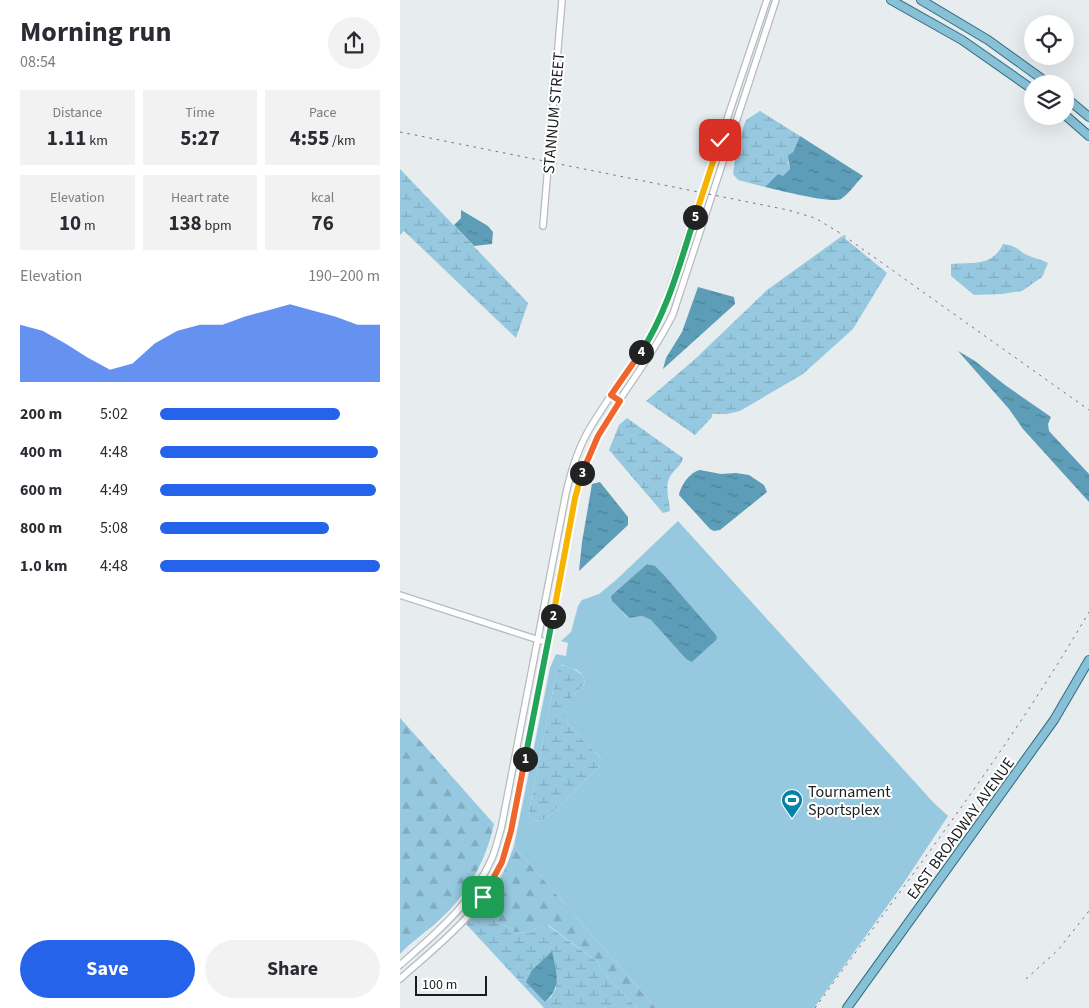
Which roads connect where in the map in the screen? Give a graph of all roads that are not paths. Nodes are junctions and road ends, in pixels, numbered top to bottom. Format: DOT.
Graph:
graph roads {
  1 [pos="562,0"];
  2 [pos="768,0"];
  3 [pos="776,0"];
  4 [pos="891,0"];
  5 [pos="921,0"];
  6 [pos="930,5"];
  7 [pos="923,17"];
  8 [pos="1037,75"];
  9 [pos="1024,83"];
  10 [pos="738,86"];
  11 [pos="748,90"];
  12 [pos="1074,104"];
  13 [pos="1089,117"];
  14 [pos="1074,123"];
  15 [pos="1089,136"];
  16 [pos="543,226"];
  17 [pos="611,395"];
  18 [pos="620,401"];
  19 [pos="400,595"];
  20 [pos="538,640"];
  21 [pos="548,643"];
  22 [pos="1089,660"];
  23 [pos="400,965"];
  24 [pos="400,979"];
  25 [pos="847,1008"];
  1 -- 16 [label="street, STANNUM STREET"];
  2 -- 10 [label="street"];
  3 -- 11 [label="street"];
  4 -- 7 [label="main road"];
  5 -- 6 [label="main road"];
  6 -- 7 [label="main road"];
  6 -- 8 [label="main road"];
  7 -- 9 [label="main road"];
  10 -- 11 [label="street"];
  10 -- 17 [label="street"];
  11 -- 18 [label="street"];
  12 -- 13 [label="main road"];
  14 -- 15 [label="main road"];
  17 -- 18 [label="street"];
  17 -- 20 [label="street"];
  18 -- 21 [label="street"];
  19 -- 20 [label="street"];
  20 -- 21 [label="street"];
  20 -- 23 [label="street"];
  21 -- 24 [label="street"];
  22 -- 25 [label="main road, EAST BROADWAY AVENUE"];
}
